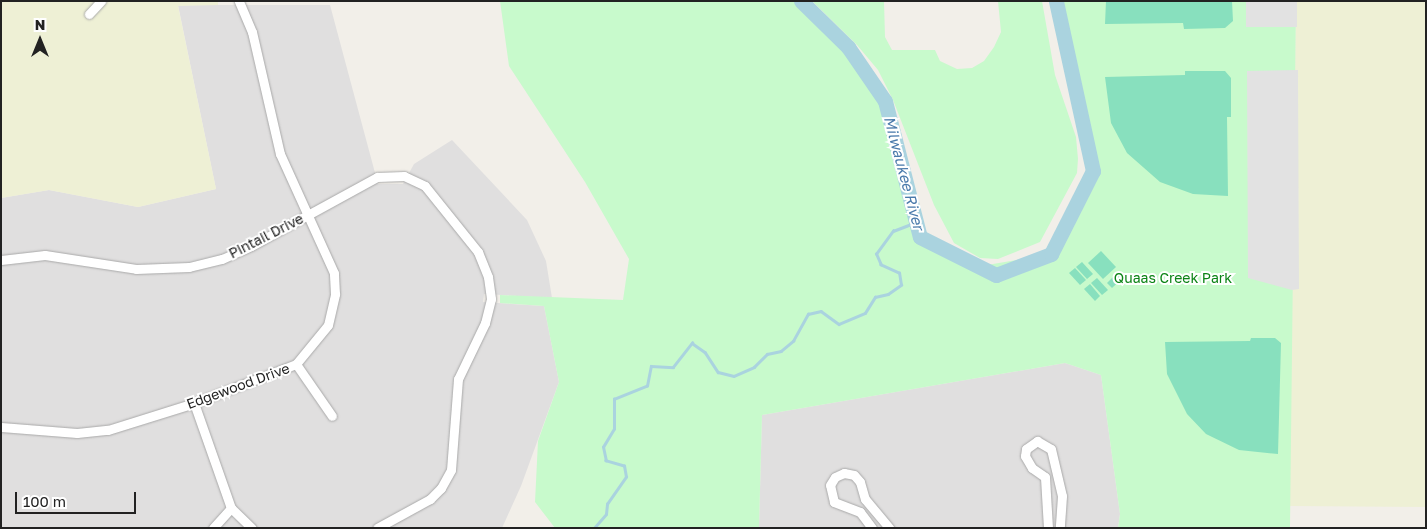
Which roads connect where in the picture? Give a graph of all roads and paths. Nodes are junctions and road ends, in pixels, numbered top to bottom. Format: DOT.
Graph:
graph roads {
  1 [pos="101,1"];
  2 [pos="239,1"];
  3 [pos="90,14"];
  4 [pos="309,215"];
  5 [pos="1,260"];
  6 [pos="296,364"];
  7 [pos="194,403"];
  8 [pos="332,416"];
  9 [pos="1,427"];
  10 [pos="231,508"];
  11 [pos="213,528"];
  12 [pos="252,528"];
  13 [pos="377,528"];
  14 [pos="872,528"];
  15 [pos="889,528"];
  16 [pos="1048,528"];
  17 [pos="1060,528"];
  1 -- 3 [label="street"];
  2 -- 4 [label="street, Edgewood Drive"];
  4 -- 5 [label="street, Pintail Drive"];
  4 -- 6 [label="street, Edgewood Drive"];
  4 -- 13 [label="street, Pintail Drive"];
  6 -- 7 [label="street, Edgewood Drive"];
  6 -- 8 [label="street"];
  7 -- 9 [label="street, Edgewood Drive"];
  7 -- 10 [label="street"];
  10 -- 11 [label="street"];
  10 -- 12 [label="street"];
  14 -- 15 [label="street"];
  16 -- 17 [label="street"];
}
